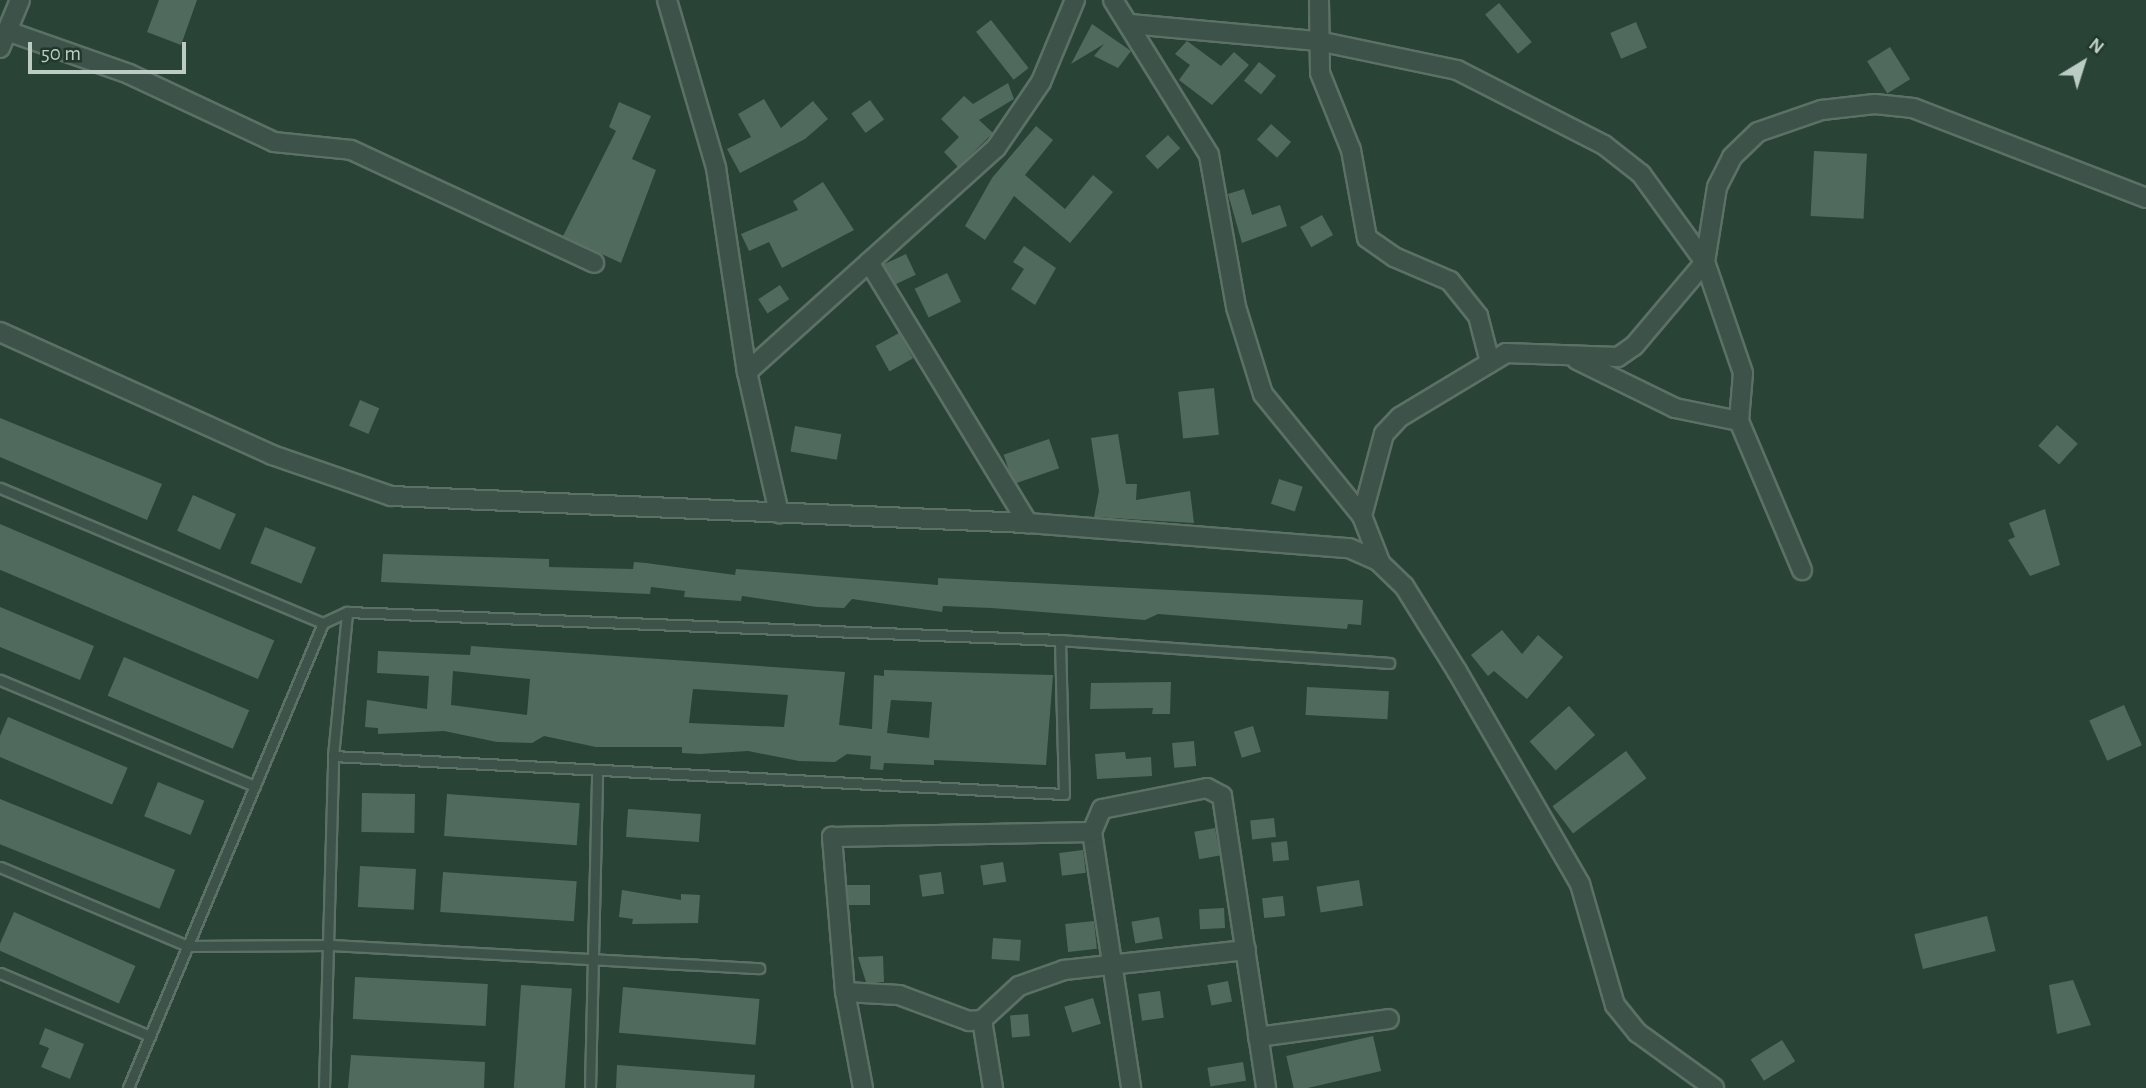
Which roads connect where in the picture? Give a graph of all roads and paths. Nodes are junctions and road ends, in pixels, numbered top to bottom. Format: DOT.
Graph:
graph roads {
  1 [pos="20,0"];
  2 [pos="667,0"];
  3 [pos="1075,0"];
  4 [pos="1113,0"];
  5 [pos="1319,0"];
  6 [pos="1130,24"];
  7 [pos="7,31"];
  8 [pos="1318,41"];
  9 [pos="0,48"];
  10 [pos="2146,198"];
  11 [pos="869,262"];
  12 [pos="1704,262"];
  13 [pos="594,263"];
  14 [pos="0,332"];
  15 [pos="1565,354"];
  16 [pos="1490,362"];
  17 [pos="747,372"];
  18 [pos="1740,421"];
  19 [pos="0,488"];
  20 [pos="779,513"];
  21 [pos="1362,516"];
  22 [pos="1028,523"];
  23 [pos="1380,562"];
  24 [pos="1802,570"];
  25 [pos="347,612"];
  26 [pos="323,623"];
  27 [pos="1060,640"];
  28 [pos="1389,663"];
  29 [pos="0,680"];
  30 [pos="332,756"];
  31 [pos="597,770"];
  32 [pos="255,786"];
  33 [pos="1092,832"];
  34 [pos="0,867"];
  35 [pos="331,945"];
  36 [pos="187,946"];
  37 [pos="1246,950"];
  38 [pos="596,959"];
  39 [pos="1114,964"];
  40 [pos="758,968"];
  41 [pos="0,973"];
  42 [pos="845,992"];
  43 [pos="1389,1019"];
  44 [pos="982,1020"];
  45 [pos="150,1036"];
  46 [pos="1258,1037"];
  47 [pos="128,1088"];
  48 [pos="324,1088"];
  49 [pos="590,1088"];
  50 [pos="863,1088"];
  51 [pos="993,1088"];
  52 [pos="1131,1088"];
  53 [pos="1266,1088"];
  54 [pos="1714,1088"];
  1 -- 7 [label="street"];
  2 -- 17 [label="street"];
  3 -- 11 [label="street"];
  4 -- 6 [label="street"];
  5 -- 8 [label="street"];
  6 -- 8 [label="street"];
  6 -- 21 [label="street"];
  7 -- 9 [label="street"];
  7 -- 13 [label="street"];
  8 -- 12 [label="street"];
  8 -- 16 [label="street"];
  10 -- 12 [label="street"];
  11 -- 17 [label="street"];
  11 -- 22 [label="street"];
  12 -- 15 [label="street"];
  12 -- 18 [label="street"];
  14 -- 20 [label="street"];
  15 -- 16 [label="street"];
  15 -- 18 [label="street"];
  16 -- 21 [label="street"];
  17 -- 20 [label="street"];
  18 -- 24 [label="street"];
  19 -- 26 [label="lane"];
  20 -- 22 [label="street"];
  21 -- 23 [label="street"];
  22 -- 23 [label="street"];
  23 -- 54 [label="street"];
  25 -- 26 [label="lane"];
  25 -- 27 [label="lane"];
  25 -- 30 [label="lane"];
  26 -- 32 [label="lane"];
  27 -- 28 [label="lane"];
  27 -- 31 [label="lane"];
  29 -- 32 [label="lane"];
  30 -- 31 [label="lane"];
  30 -- 35 [label="lane"];
  31 -- 38 [label="lane"];
  32 -- 36 [label="lane"];
  33 -- 37 [label="street"];
  33 -- 39 [label="street"];
  33 -- 42 [label="street"];
  34 -- 36 [label="lane"];
  35 -- 36 [label="lane"];
  35 -- 38 [label="lane"];
  35 -- 48 [label="lane"];
  36 -- 45 [label="lane"];
  37 -- 39 [label="street"];
  37 -- 46 [label="street"];
  38 -- 40 [label="lane"];
  38 -- 49 [label="lane"];
  39 -- 44 [label="street"];
  39 -- 52 [label="street"];
  41 -- 45 [label="lane"];
  42 -- 44 [label="street"];
  42 -- 50 [label="street"];
  43 -- 46 [label="street"];
  44 -- 51 [label="street"];
  45 -- 47 [label="lane"];
  46 -- 53 [label="street"];
}
